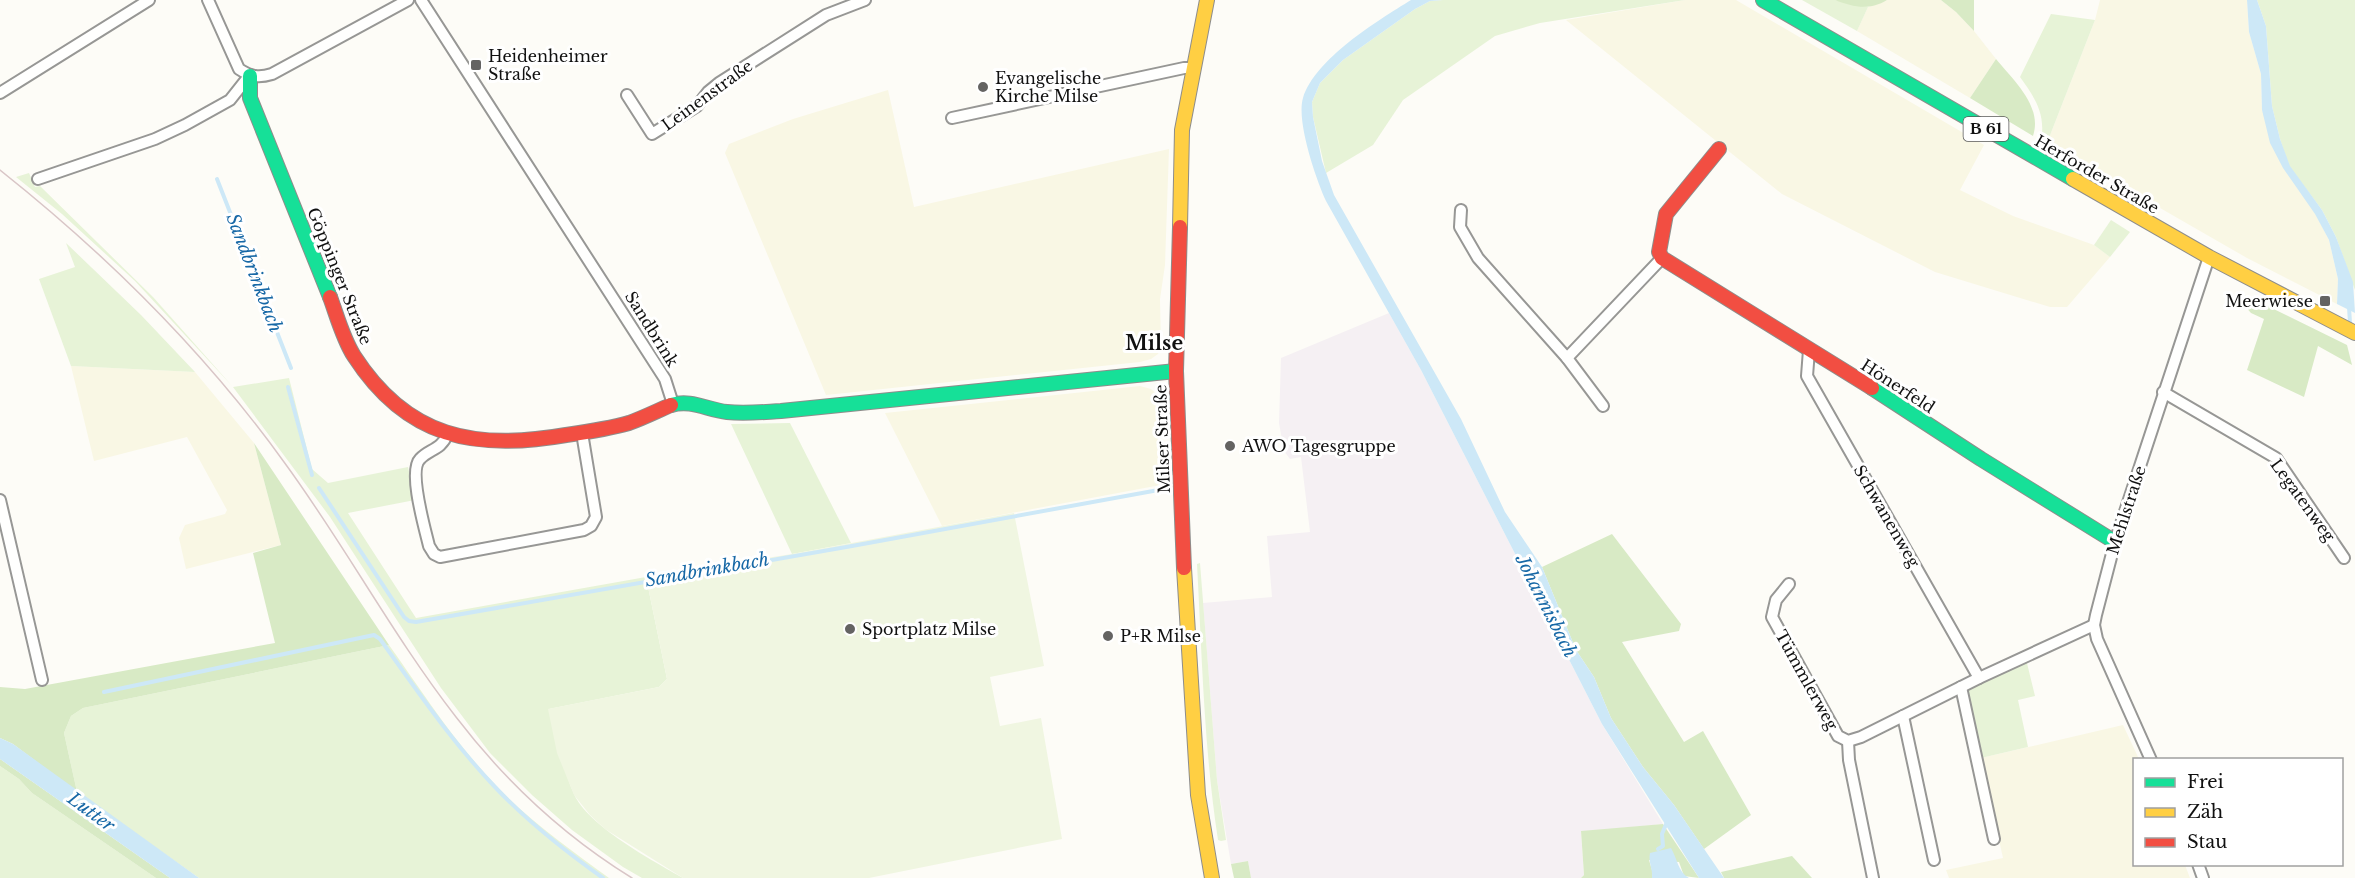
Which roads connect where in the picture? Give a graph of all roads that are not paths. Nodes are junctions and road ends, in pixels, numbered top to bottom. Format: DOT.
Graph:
graph roads {
  1 [pos="149,0"];
  2 [pos="208,0"];
  3 [pos="408,0"];
  4 [pos="421,0"];
  5 [pos="865,0"];
  6 [pos="1207,0"];
  7 [pos="1763,0"];
  8 [pos="1193,68"];
  9 [pos="250,76"];
  10 [pos="0,93"];
  11 [pos="627,95"];
  12 [pos="952,118"];
  13 [pos="1719,149"];
  14 [pos="38,179"];
  15 [pos="1461,210"];
  16 [pos="2209,257"];
  17 [pos="1662,258"];
  18 [pos="2355,333"];
  19 [pos="1809,350"];
  20 [pos="1567,358"];
  21 [pos="1176,371"];
  22 [pos="2163,392"];
  23 [pos="673,404"];
  24 [pos="1603,406"];
  25 [pos="582,433"];
  26 [pos="447,435"];
  27 [pos="0,500"];
  28 [pos="2115,542"];
  29 [pos="2344,558"];
  30 [pos="1789,584"];
  31 [pos="2094,625"];
  32 [pos="1979,678"];
  33 [pos="42,680"];
  34 [pos="1961,687"];
  35 [pos="1903,716"];
  36 [pos="1848,741"];
  37 [pos="2151,758"];
  38 [pos="1994,839"];
  39 [pos="1934,860"];
  40 [pos="1212,878"];
  41 [pos="1874,878"];
  1 -- 10 [label="street"];
  2 -- 9 [label="street"];
  3 -- 9 [label="street"];
  4 -- 23 [label="street, Sandbrink"];
  5 -- 11 [label="street, Leinenstraße"];
  6 -- 8 [label="street, Milser Straße"];
  7 -- 16 [label="street, Herforder Straße / B 61"];
  8 -- 12 [label="street"];
  8 -- 21 [label="street, Milser Straße"];
  9 -- 14 [label="street"];
  9 -- 26 [label="street, Göppinger Straße"];
  13 -- 17 [label="street"];
  15 -- 20 [label="street"];
  16 -- 18 [label="street, Herforder Straße / B 61"];
  16 -- 22 [label="street, Mehlstraße"];
  17 -- 19 [label="street, Hönerfeld"];
  17 -- 20 [label="street"];
  19 -- 28 [label="street, Hönerfeld"];
  19 -- 32 [label="street, Schwanenweg"];
  20 -- 24 [label="street"];
  21 -- 23 [label="street"];
  21 -- 40 [label="street, Milser Straße"];
  22 -- 28 [label="street, Mehlstraße"];
  22 -- 29 [label="street, Legatenweg"];
  23 -- 25 [label="street, Göppinger Straße"];
  25 -- 26 [label="street, Göppinger Straße"];
  25 -- 26 [label="street"];
  27 -- 33 [label="street"];
  28 -- 31 [label="street, Mehlstraße"];
  30 -- 36 [label="street, Tümmlerweg"];
  31 -- 32 [label="street, Tümmlerweg"];
  31 -- 37 [label="street, Mehlstraße"];
  32 -- 34 [label="street, Tümmlerweg"];
  34 -- 35 [label="street, Tümmlerweg"];
  34 -- 38 [label="street"];
  35 -- 36 [label="street, Tümmlerweg"];
  35 -- 39 [label="street"];
  36 -- 41 [label="street, Tümmlerweg"];
}
